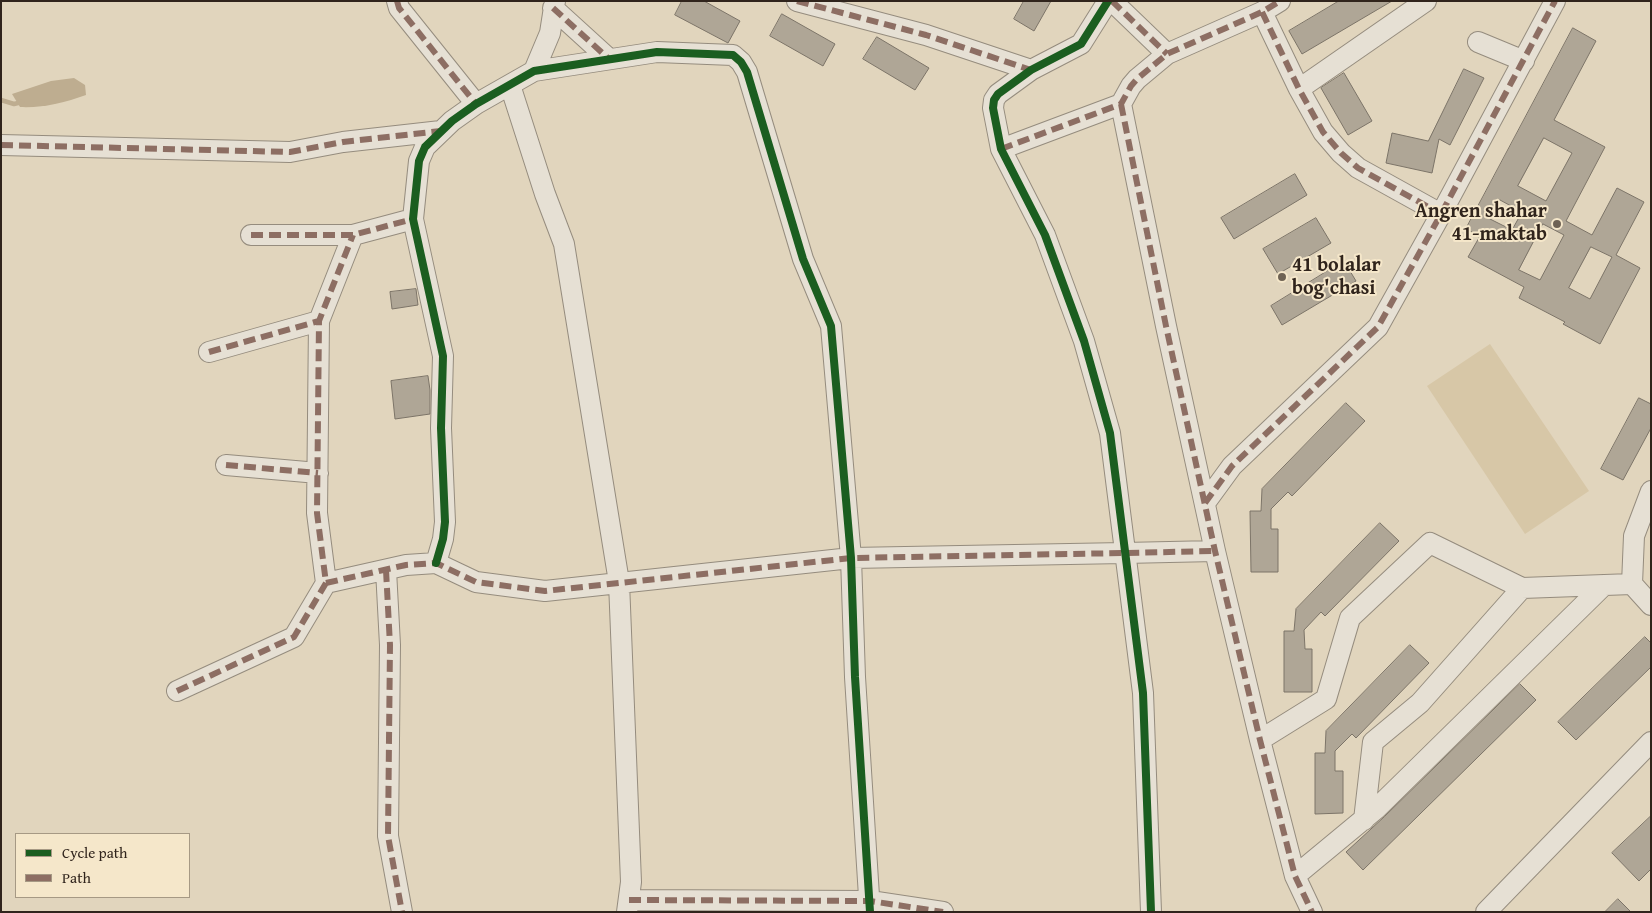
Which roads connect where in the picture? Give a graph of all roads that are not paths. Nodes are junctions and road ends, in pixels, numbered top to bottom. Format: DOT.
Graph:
graph roads {
  1 [pos="396,1"];
  2 [pos="797,1"];
  3 [pos="1108,1"];
  4 [pos="1112,1"];
  5 [pos="1280,1"];
  6 [pos="1426,1"];
  7 [pos="1555,1"];
  8 [pos="554,5"];
  9 [pos="1262,12"];
  10 [pos="1478,42"];
  11 [pos="1167,54"];
  12 [pos="609,59"];
  13 [pos="1524,61"];
  14 [pos="1032,70"];
  15 [pos="534,71"];
  16 [pos="510,85"];
  17 [pos="1299,89"];
  18 [pos="476,104"];
  19 [pos="1121,104"];
  20 [pos="441,131"];
  21 [pos="1,146"];
  22 [pos="1001,149"];
  23 [pos="1441,214"];
  24 [pos="412,219"];
  25 [pos="251,235"];
  26 [pos="353,235"];
  27 [pos="320,322"];
  28 [pos="209,352"];
  29 [pos="226,465"];
  30 [pos="318,472"];
  31 [pos="1651,491"];
  32 [pos="1205,503"];
  33 [pos="1215,550"];
  34 [pos="1124,554"];
  35 [pos="851,558"];
  36 [pos="436,562"];
  37 [pos="386,570"];
  38 [pos="619,582"];
  39 [pos="326,583"];
  40 [pos="1632,584"];
  41 [pos="1604,585"];
  42 [pos="1522,588"];
  43 [pos="1651,605"];
  44 [pos="177,691"];
  45 [pos="1260,740"];
  46 [pos="1651,742"];
  47 [pos="1364,820"];
  48 [pos="1295,876"];
  49 [pos="628,906"];
  50 [pos="870,906"];
  51 [pos="402,912"];
  52 [pos="943,912"];
  53 [pos="1151,912"];
  54 [pos="1312,912"];
  55 [pos="1486,912"];
  1 -- 18 [label="street"];
  2 -- 14 [label="street"];
  3 -- 14 [label="street"];
  4 -- 11 [label="street"];
  5 -- 9 [label="street"];
  6 -- 17 [label="street"];
  7 -- 13 [label="street"];
  8 -- 12 [label="street"];
  8 -- 15 [label="street"];
  9 -- 11 [label="street"];
  9 -- 17 [label="street"];
  10 -- 13 [label="street"];
  11 -- 19 [label="street"];
  12 -- 15 [label="street"];
  12 -- 35 [label="street"];
  13 -- 23 [label="street"];
  14 -- 22 [label="street"];
  15 -- 16 [label="street"];
  16 -- 18 [label="street"];
  16 -- 38 [label="street"];
  17 -- 23 [label="street"];
  18 -- 20 [label="street"];
  19 -- 22 [label="street"];
  19 -- 32 [label="street"];
  20 -- 21 [label="street"];
  20 -- 24 [label="street"];
  22 -- 34 [label="street"];
  23 -- 32 [label="street"];
  24 -- 26 [label="street"];
  24 -- 36 [label="street"];
  25 -- 26 [label="street"];
  26 -- 27 [label="street"];
  27 -- 28 [label="street"];
  27 -- 30 [label="street"];
  29 -- 30 [label="street"];
  30 -- 39 [label="street"];
  31 -- 40 [label="street"];
  32 -- 33 [label="street"];
  33 -- 34 [label="street"];
  33 -- 45 [label="street"];
  34 -- 35 [label="street"];
  34 -- 53 [label="street"];
  35 -- 38 [label="street"];
  35 -- 50 [label="street"];
  36 -- 37 [label="street"];
  36 -- 38 [label="street"];
  37 -- 39 [label="street"];
  37 -- 51 [label="street"];
  38 -- 49 [label="street"];
  39 -- 44 [label="street"];
  40 -- 41 [label="street"];
  40 -- 43 [label="street"];
  41 -- 42 [label="street"];
  41 -- 47 [label="street"];
  42 -- 45 [label="street"];
  42 -- 47 [label="street"];
  45 -- 48 [label="street"];
  46 -- 55 [label="street"];
  47 -- 48 [label="street"];
  48 -- 54 [label="street"];
  49 -- 50 [label="street"];
  50 -- 52 [label="street"];
}
